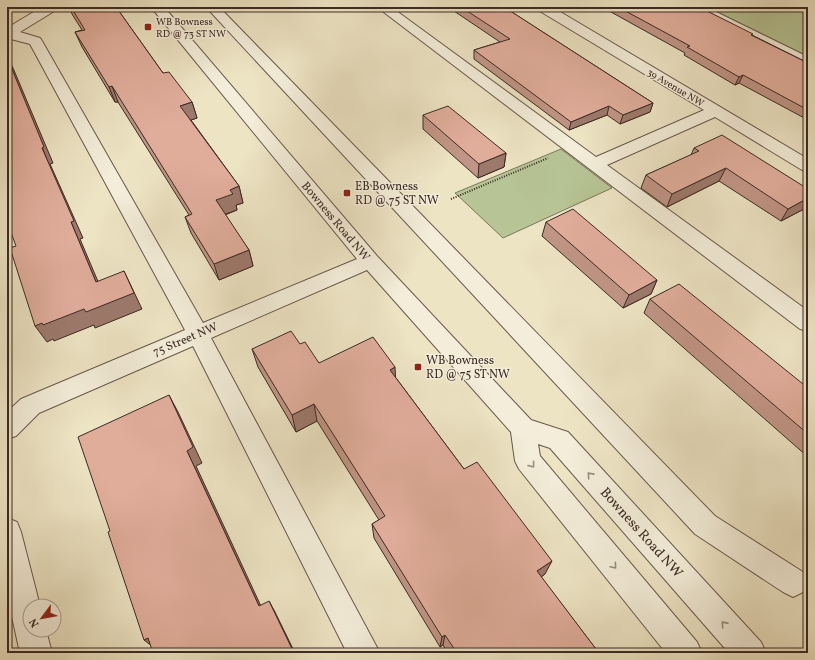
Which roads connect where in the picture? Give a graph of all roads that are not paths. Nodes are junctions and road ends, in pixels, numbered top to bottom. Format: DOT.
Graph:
graph roads {
  1 [pos="51,7"];
  2 [pos="157,7"];
  3 [pos="212,7"];
  4 [pos="383,7"];
  5 [pos="543,7"];
  6 [pos="696,7"];
  7 [pos="7,33"];
  8 [pos="808,63"];
  9 [pos="716,111"];
  10 [pos="594,164"];
  11 [pos="808,166"];
  12 [pos="370,261"];
  13 [pos="808,323"];
  14 [pos="198,334"];
  15 [pos="7,428"];
  16 [pos="523,428"];
  17 [pos="7,532"];
  18 [pos="793,582"];
  19 [pos="23,598"];
  20 [pos="32,638"];
  21 [pos="36,653"];
  22 [pos="364,653"];
  23 [pos="686,653"];
  24 [pos="750,653"];
  1 -- 7 [label="street"];
  2 -- 12 [label="street, Bowness Road NW"];
  3 -- 18 [label="street"];
  4 -- 10 [label="street"];
  5 -- 9 [label="street, 39 Avenue NW"];
  6 -- 8 [label="street"];
  7 -- 14 [label="street"];
  9 -- 10 [label="street"];
  9 -- 11 [label="street, 39 Avenue NW"];
  10 -- 13 [label="street"];
  12 -- 14 [label="street, 75 Street NW"];
  12 -- 16 [label="street, Bowness Road NW"];
  14 -- 15 [label="street, 75 Street NW"];
  14 -- 22 [label="street"];
  16 -- 23 [label="street, one-way"];
  24 -- 16 [label="street, Bowness Road NW, one-way"];
  17 -- 19 [label="street"];
  20 -- 21 [label="street"];
}
